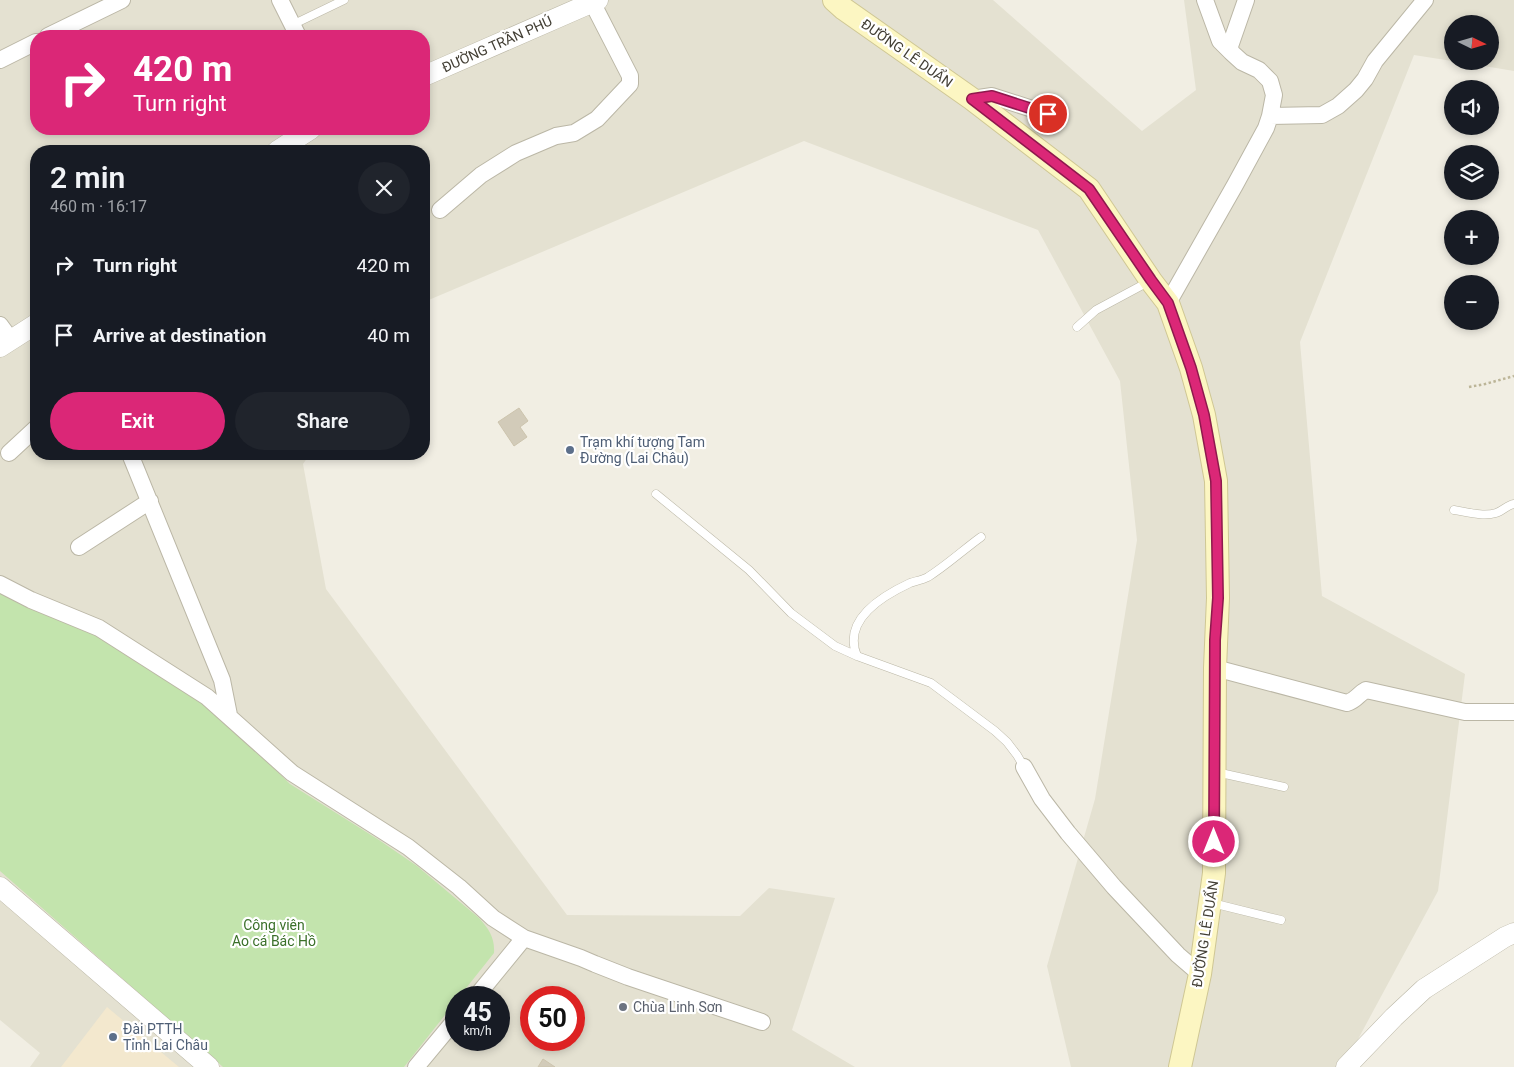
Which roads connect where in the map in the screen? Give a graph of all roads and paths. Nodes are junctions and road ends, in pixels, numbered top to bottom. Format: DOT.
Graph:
graph roads {
  1 [pos="122,0"];
  2 [pos="280,0"];
  3 [pos="344,0"];
  4 [pos="834,0"];
  5 [pos="1204,0"];
  6 [pos="1246,0"];
  7 [pos="1418,0"];
  8 [pos="1425,0"];
  9 [pos="595,1"];
  10 [pos="1409,20"];
  11 [pos="60,30"];
  12 [pos="295,30"];
  13 [pos="297,30"];
  14 [pos="30,45"];
  15 [pos="1231,52"];
  16 [pos="0,60"];
  17 [pos="430,73"];
  18 [pos="972,99"];
  19 [pos="1048,114"];
  20 [pos="1270,116"];
  21 [pos="302,135"];
  22 [pos="286,145"];
  23 [pos="440,210"];
  24 [pos="1151,280"];
  25 [pos="1168,303"];
  26 [pos="1077,327"];
  27 [pos="30,329"];
  28 [pos="4,337"];
  29 [pos="1514,376"];
  30 [pos="1469,387"];
  31 [pos="30,434"];
  32 [pos="9,454"];
  33 [pos="134,460"];
  34 [pos="656,494"];
  35 [pos="150,501"];
  36 [pos="1514,504"];
  37 [pos="1454,510"];
  38 [pos="980,537"];
  39 [pos="79,547"];
  40 [pos="0,584"];
  41 [pos="856,656"];
  42 [pos="1215,668"];
  43 [pos="1514,712"];
  44 [pos="229,715"];
  45 [pos="1024,767"];
  46 [pos="1214,771"];
  47 [pos="1284,787"];
  48 [pos="0,887"];
  49 [pos="1210,902"];
  50 [pos="1280,920"];
  51 [pos="1514,933"];
  52 [pos="524,938"];
  53 [pos="1200,974"];
  54 [pos="485,986"];
  55 [pos="762,1022"];
  56 [pos="445,1032"];
  57 [pos="209,1067"];
  58 [pos="416,1067"];
  59 [pos="1180,1067"];
  60 [pos="1346,1067"];
  1 -- 11 [label="street"];
  2 -- 12 [label="street"];
  3 -- 13 [label="lane"];
  4 -- 18 [label="main road, ĐƯỜNG LÊ DUẨN"];
  5 -- 15 [label="street"];
  6 -- 15 [label="street"];
  7 -- 10 [label="street"];
  8 -- 10 [label="street"];
  9 -- 17 [label="street, ĐƯỜNG TRẦN PHÚ"];
  9 -- 23 [label="street"];
  10 -- 20 [label="street"];
  14 -- 16 [label="street"];
  15 -- 20 [label="street"];
  18 -- 19 [label="street"];
  18 -- 24 [label="main road, ĐƯỜNG LÊ DUẨN"];
  20 -- 25 [label="street"];
  21 -- 22 [label="street"];
  24 -- 25 [label="main road, ĐƯỜNG LÊ DUẨN"];
  24 -- 26 [label="lane"];
  25 -- 42 [label="main road, ĐƯỜNG LÊ DUẨN"];
  27 -- 28 [label="street"];
  29 -- 30 [label="path"];
  31 -- 32 [label="street"];
  33 -- 35 [label="street"];
  34 -- 41 [label="lane"];
  35 -- 39 [label="street"];
  35 -- 44 [label="street"];
  36 -- 37 [label="lane"];
  38 -- 41 [label="lane"];
  40 -- 44 [label="street"];
  41 -- 45 [label="lane"];
  42 -- 43 [label="street"];
  42 -- 46 [label="main road, ĐƯỜNG LÊ DUẨN"];
  44 -- 52 [label="street"];
  45 -- 53 [label="street"];
  46 -- 47 [label="lane"];
  46 -- 49 [label="main road, ĐƯỜNG LÊ DUẨN"];
  48 -- 57 [label="street"];
  49 -- 50 [label="lane"];
  49 -- 53 [label="main road, ĐƯỜNG LÊ DUẨN"];
  51 -- 60 [label="street"];
  52 -- 54 [label="street"];
  52 -- 55 [label="street"];
  53 -- 59 [label="main road, ĐƯỜNG LÊ DUẨN"];
  56 -- 58 [label="street"];
}
